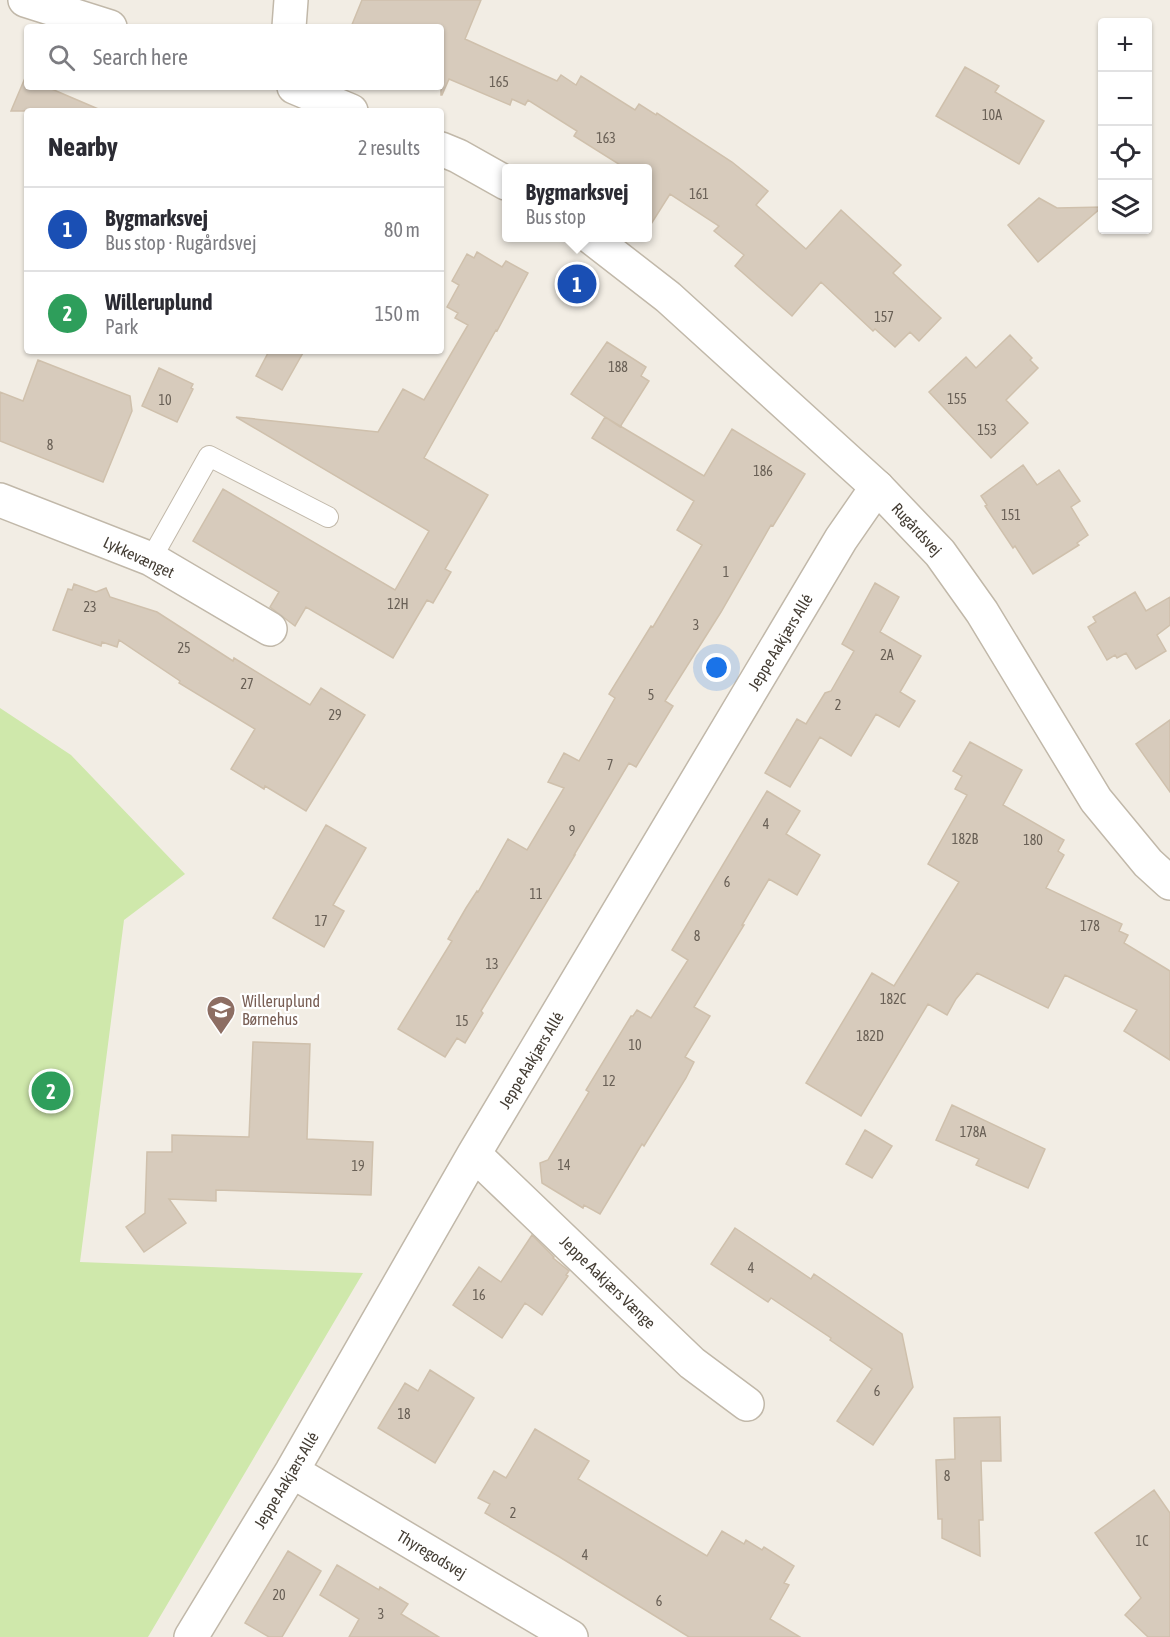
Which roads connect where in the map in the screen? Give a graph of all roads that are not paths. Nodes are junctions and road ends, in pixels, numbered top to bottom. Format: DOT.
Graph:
graph roads {
  1 [pos="25,0"];
  2 [pos="291,0"];
  3 [pos="101,24"];
  4 [pos="289,24"];
  5 [pos="301,90"];
  6 [pos="344,108"];
  7 [pos="444,150"];
  8 [pos="502,180"];
  9 [pos="598,242"];
  10 [pos="877,486"];
  11 [pos="0,500"];
  12 [pos="328,517"];
  13 [pos="152,559"];
  14 [pos="270,629"];
  15 [pos="1170,883"];
  16 [pos="474,1154"];
  17 [pos="747,1404"];
  18 [pos="292,1471"];
  19 [pos="191,1637"];
  20 [pos="571,1637"];
  1 -- 3 [label="street"];
  2 -- 4 [label="street"];
  5 -- 6 [label="street"];
  7 -- 8 [label="street"];
  9 -- 10 [label="street, Rugårdsvej"];
  10 -- 15 [label="street, Rugårdsvej"];
  10 -- 16 [label="street, Jeppe Aakjærs Allé"];
  11 -- 13 [label="street, Lykkevænget"];
  12 -- 13 [label="lane"];
  13 -- 14 [label="street, Lykkevænget"];
  16 -- 17 [label="street, Jeppe Aakjærs Vænge"];
  16 -- 18 [label="street, Jeppe Aakjærs Allé"];
  18 -- 19 [label="street, Jeppe Aakjærs Allé"];
  18 -- 20 [label="street, Thyregodsvej"];
}
